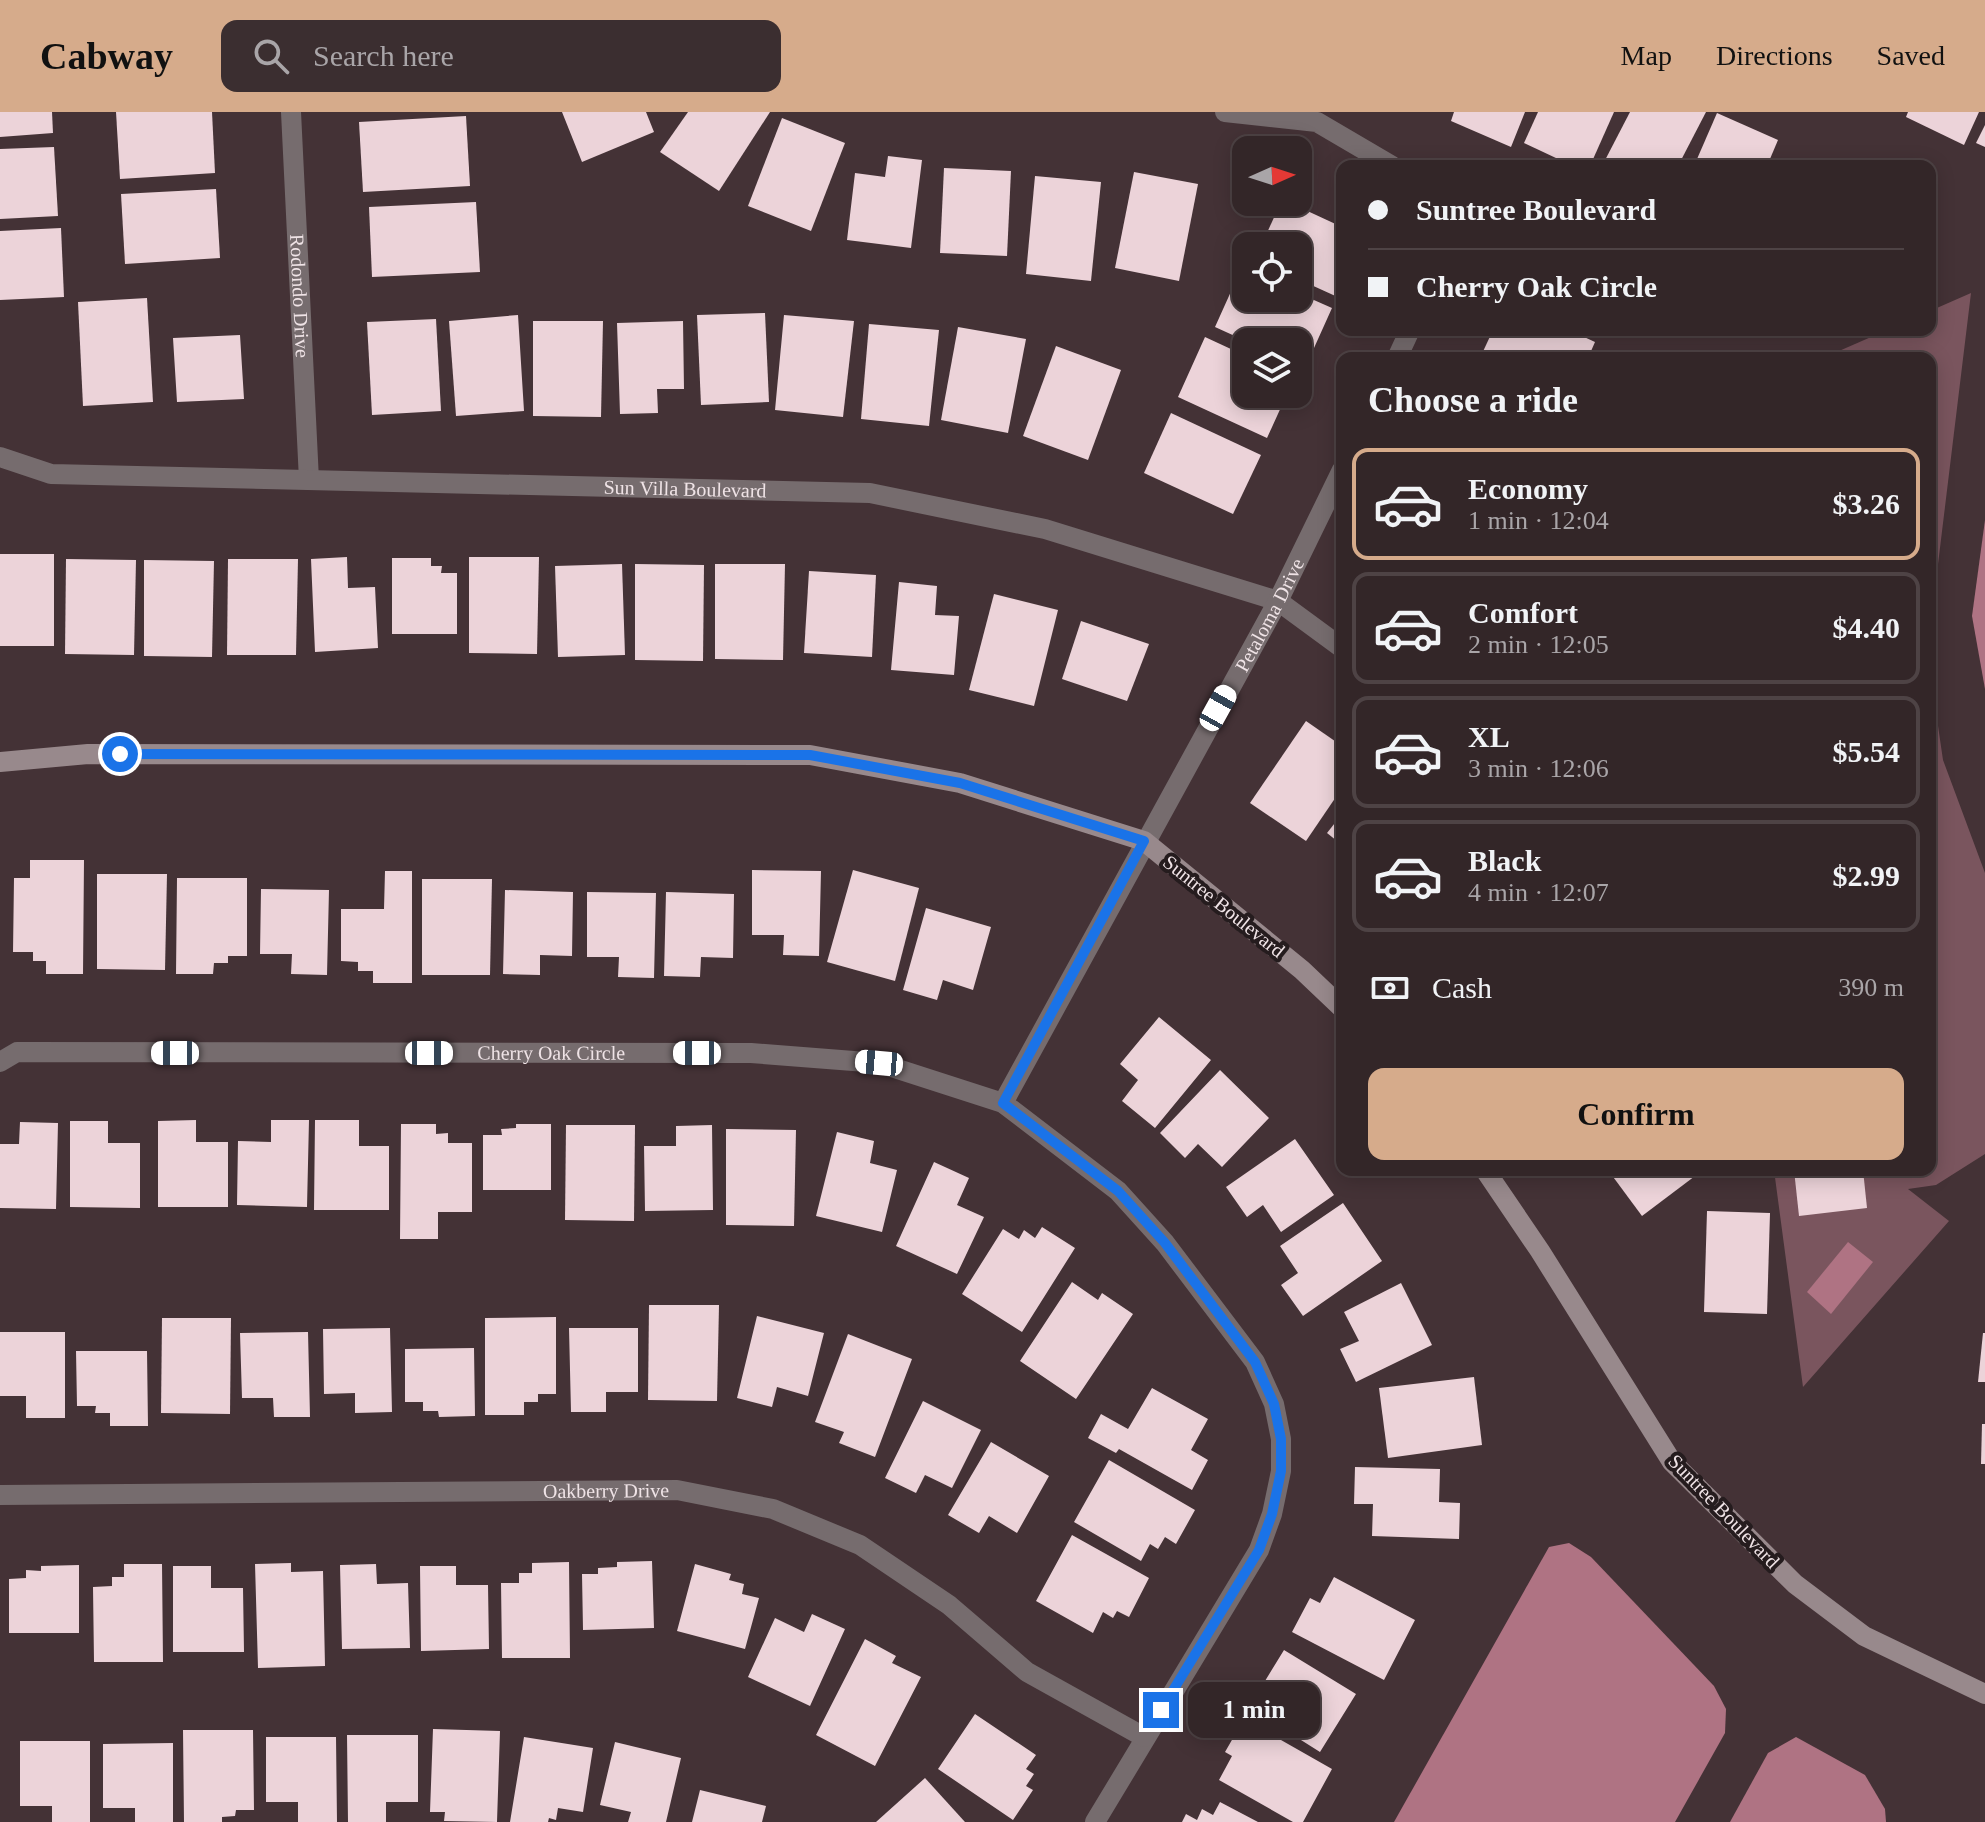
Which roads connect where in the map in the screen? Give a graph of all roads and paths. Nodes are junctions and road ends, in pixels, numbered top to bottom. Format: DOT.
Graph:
graph roads {
  1 [pos="291,112"];
  2 [pos="1225,112"];
  3 [pos="1382,160"];
  4 [pos="0,457"];
  5 [pos="309,480"];
  6 [pos="1336,482"];
  7 [pos="1278,601"];
  8 [pos="1336,644"];
  9 [pos="0,762"];
  10 [pos="1144,841"];
  11 [pos="1336,1002"];
  12 [pos="0,1062"];
  13 [pos="1003,1103"];
  14 [pos="1489,1176"];
  15 [pos="0,1495"];
  16 [pos="1985,1694"];
  17 [pos="1144,1737"];
  18 [pos="1095,1822"];
  1 -- 5 [label="street, Rodondo Drive"];
  2 -- 3 [label="street"];
  4 -- 5 [label="street, Sun Villa Boulevard"];
  5 -- 7 [label="street, Sun Villa Boulevard"];
  6 -- 7 [label="street, Petaloma Drive"];
  7 -- 8 [label="street, Sun Villa Boulevard"];
  7 -- 10 [label="street, Petaloma Drive"];
  9 -- 10 [label="street, Suntree Boulevard"];
  10 -- 11 [label="street, Suntree Boulevard"];
  10 -- 13 [label="street"];
  12 -- 13 [label="street, Cherry Oak Circle"];
  13 -- 17 [label="street, Cherry Oak Circle"];
  14 -- 16 [label="street, Suntree Boulevard"];
  15 -- 17 [label="street, Oakberry Drive"];
  17 -- 18 [label="street, Cherry Oak Circle"];
}
